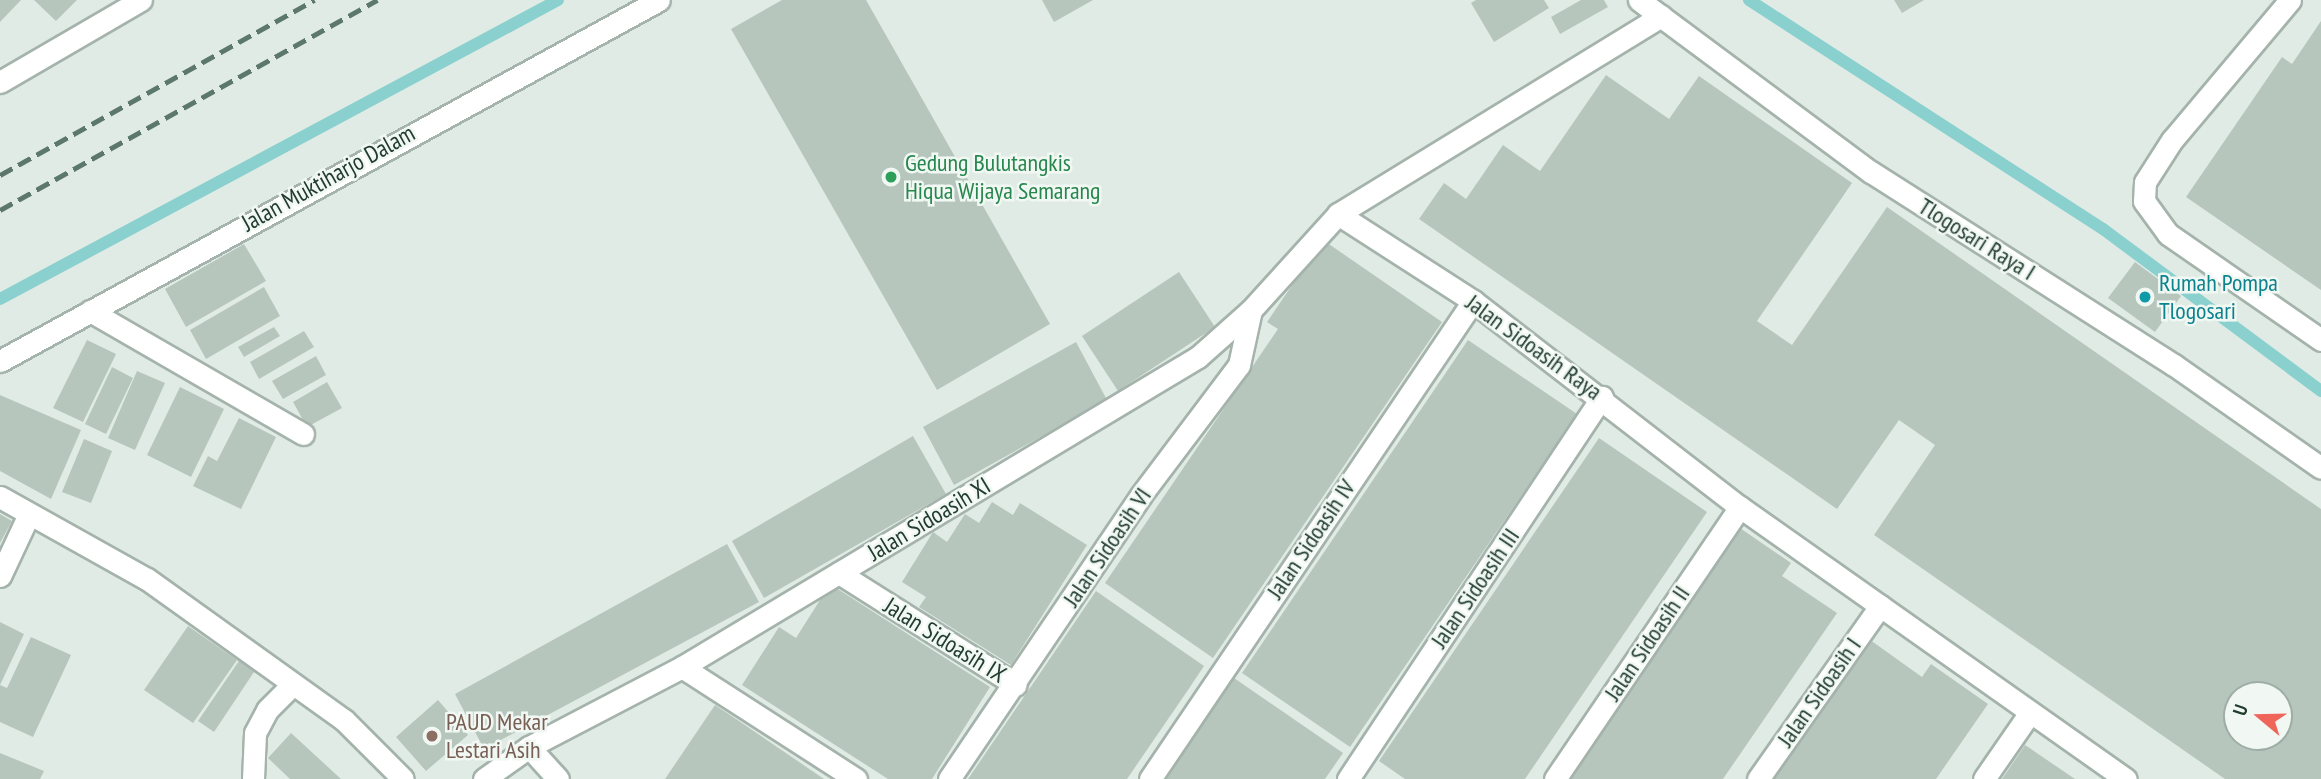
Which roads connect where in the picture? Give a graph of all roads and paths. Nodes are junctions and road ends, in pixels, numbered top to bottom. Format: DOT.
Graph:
graph roads {
  1 [pos="141,0"];
  2 [pos="659,0"];
  3 [pos="1639,0"];
  4 [pos="2290,0"];
  5 [pos="1661,16"];
  6 [pos="0,82"];
  7 [pos="1338,214"];
  8 [pos="1473,301"];
  9 [pos="1251,310"];
  10 [pos="90,311"];
  11 [pos="2321,340"];
  12 [pos="0,361"];
  13 [pos="1602,397"];
  14 [pos="303,434"];
  15 [pos="2321,468"];
  16 [pos="0,497"];
  17 [pos="1740,507"];
  18 [pos="29,514"];
  19 [pos="839,573"];
  20 [pos="0,576"];
  21 [pos="1880,606"];
  22 [pos="681,667"];
  23 [pos="292,685"];
  24 [pos="1016,685"];
  25 [pos="2029,714"];
  26 [pos="529,747"];
  27 [pos="253,779"];
  28 [pos="403,779"];
  29 [pos="484,779"];
  30 [pos="558,779"];
  31 [pos="856,779"];
  32 [pos="949,779"];
  33 [pos="1150,779"];
  34 [pos="1348,779"];
  35 [pos="1555,779"];
  36 [pos="1758,779"];
  37 [pos="1984,779"];
  38 [pos="2126,779"];
  1 -- 6 [label="street"];
  2 -- 10 [label="street, Jalan Muktiharjo Dalam"];
  3 -- 5 [label="street, Tlogosari Raya I"];
  4 -- 11 [label="street"];
  5 -- 7 [label="street"];
  5 -- 15 [label="street, Tlogosari Raya I"];
  7 -- 8 [label="street, Jalan Sidoasih Raya"];
  7 -- 9 [label="street, Jalan Sidoasih XI"];
  8 -- 13 [label="street, Jalan Sidoasih Raya"];
  8 -- 33 [label="street, Jalan Sidoasih IV"];
  9 -- 19 [label="street, Jalan Sidoasih XI"];
  9 -- 24 [label="street, Jalan Sidoasih VI"];
  10 -- 12 [label="street, Jalan Muktiharjo Dalam"];
  10 -- 14 [label="street"];
  13 -- 17 [label="street, Jalan Sidoasih Raya"];
  13 -- 34 [label="street, Jalan Sidoasih III"];
  16 -- 18 [label="street"];
  17 -- 21 [label="street, Jalan Sidoasih Raya"];
  17 -- 35 [label="street, Jalan Sidoasih II"];
  18 -- 20 [label="street"];
  18 -- 23 [label="street"];
  19 -- 22 [label="street, Jalan Sidoasih XI"];
  19 -- 24 [label="street, Jalan Sidoasih IX"];
  21 -- 25 [label="street, Jalan Sidoasih Raya"];
  21 -- 36 [label="street, Jalan Sidoasih I"];
  22 -- 26 [label="street, Jalan Sidoasih XI"];
  22 -- 31 [label="street"];
  23 -- 27 [label="street"];
  23 -- 28 [label="street"];
  24 -- 32 [label="street, Jalan Sidoasih VI"];
  25 -- 37 [label="street"];
  25 -- 38 [label="street, Jalan Sidoasih Raya"];
  26 -- 29 [label="street, Jalan Sidoasih XI"];
  26 -- 30 [label="street"];
}
